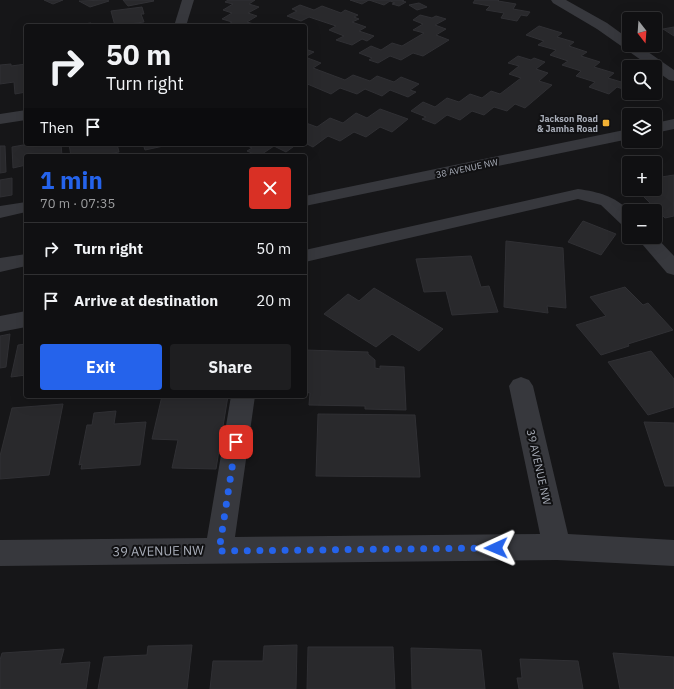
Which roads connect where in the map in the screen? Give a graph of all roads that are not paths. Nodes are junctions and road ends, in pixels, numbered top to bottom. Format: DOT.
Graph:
graph roads {
  1 [pos="188,0"];
  2 [pos="557,0"];
  3 [pos="181,24"];
  4 [pos="622,40"];
  5 [pos="639,52"];
  6 [pos="674,77"];
  7 [pos="24,115"];
  8 [pos="0,119"];
  9 [pos="674,124"];
  10 [pos="662,127"];
  11 [pos="622,135"];
  12 [pos="307,201"];
  13 [pos="24,207"];
  14 [pos="0,212"];
  15 [pos="622,214"];
  16 [pos="651,244"];
  17 [pos="307,256"];
  18 [pos="24,260"];
  19 [pos="0,265"];
  20 [pos="674,268"];
  21 [pos="24,319"];
  22 [pos="0,324"];
  23 [pos="521,386"];
  24 [pos="243,398"];
  25 [pos="557,547"];
  26 [pos="219,551"];
  27 [pos="674,552"];
  28 [pos="0,553"];
  1 -- 3 [label="street"];
  2 -- 4 [label="street"];
  5 -- 6 [label="street"];
  7 -- 8 [label="street"];
  9 -- 10 [label="street"];
  11 -- 12 [label="street, 38 AVENUE NW"];
  13 -- 14 [label="street"];
  15 -- 17 [label="street"];
  16 -- 20 [label="street"];
  18 -- 19 [label="street"];
  21 -- 22 [label="street"];
  23 -- 25 [label="street, 39 AVENUE NW"];
  24 -- 26 [label="street"];
  25 -- 26 [label="street, 39 AVENUE NW"];
  25 -- 27 [label="street, 39 AVENUE NW"];
  26 -- 28 [label="street, 39 AVENUE NW"];
}
